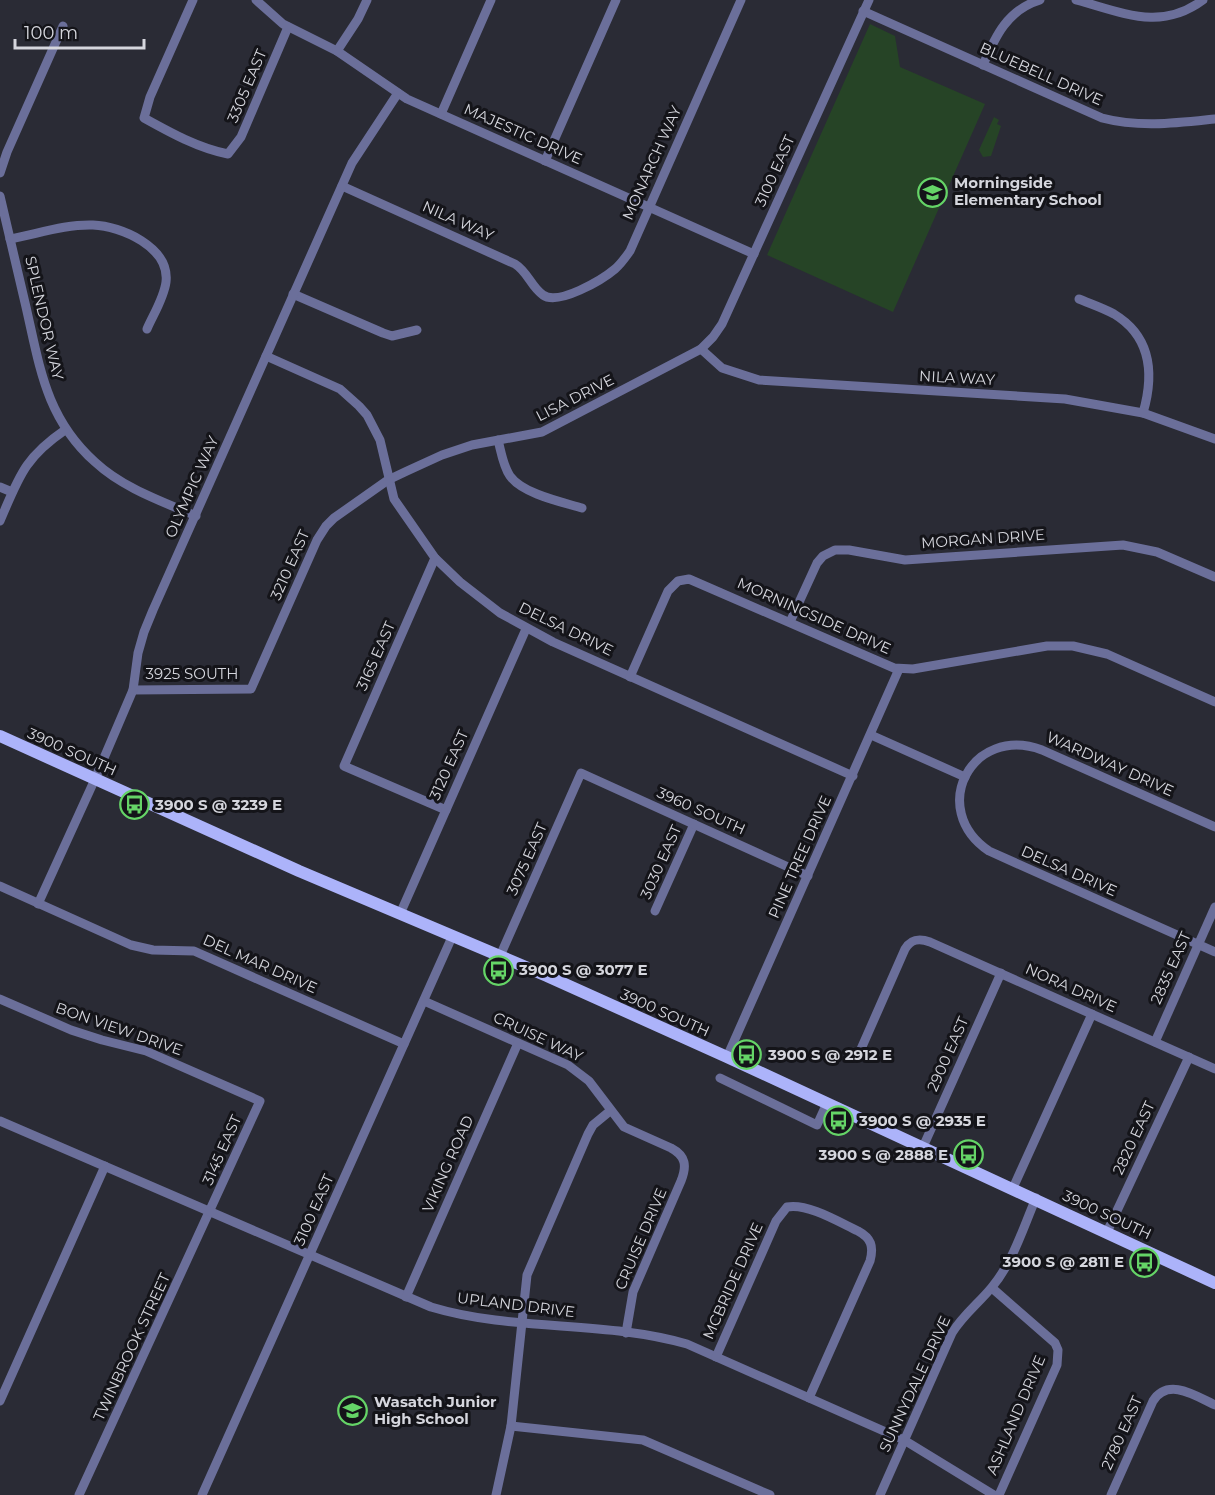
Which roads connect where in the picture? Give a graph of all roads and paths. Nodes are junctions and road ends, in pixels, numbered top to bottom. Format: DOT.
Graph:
graph roads {
  1 [pos="193,0"];
  2 [pos="256,0"];
  3 [pos="367,0"];
  4 [pos="492,0"];
  5 [pos="616,0"];
  6 [pos="741,0"];
  7 [pos="869,0"];
  8 [pos="1040,0"];
  9 [pos="1076,0"];
  10 [pos="1203,0"];
  11 [pos="863,11"];
  12 [pos="63,26"];
  13 [pos="288,27"];
  14 [pos="337,51"];
  15 [pos="983,65"];
  16 [pos="398,93"];
  17 [pos="441,114"];
  18 [pos="1215,119"];
  19 [pos="545,160"];
  20 [pos="0,173"];
  21 [pos="342,186"];
  22 [pos="0,196"];
  23 [pos="649,207"];
  24 [pos="2,209"];
  25 [pos="10,240"];
  26 [pos="754,254"];
  27 [pos="293,294"];
  28 [pos="550,299"];
  29 [pos="1079,299"];
  30 [pos="147,329"];
  31 [pos="417,330"];
  32 [pos="701,349"];
  33 [pos="266,356"];
  34 [pos="1143,413"];
  35 [pos="65,430"];
  36 [pos="1215,439"];
  37 [pos="498,440"];
  38 [pos="388,480"];
  39 [pos="0,487"];
  40 [pos="12,492"];
  41 [pos="582,508"];
  42 [pos="196,516"];
  43 [pos="0,521"];
  44 [pos="435,558"];
  45 [pos="1215,577"];
  46 [pos="790,622"];
  47 [pos="526,629"];
  48 [pos="899,669"];
  49 [pos="630,677"];
  50 [pos="251,689"];
  51 [pos="133,690"];
  52 [pos="1215,702"];
  53 [pos="871,735"];
  54 [pos="0,736"];
  55 [pos="581,773"];
  56 [pos="853,776"];
  57 [pos="965,777"];
  58 [pos="95,779"];
  59 [pos="446,810"];
  60 [pos="694,824"];
  61 [pos="1215,827"];
  62 [pos="808,876"];
  63 [pos="0,886"];
  64 [pos="38,904"];
  65 [pos="1215,907"];
  66 [pos="656,911"];
  67 [pos="400,914"];
  68 [pos="453,937"];
  69 [pos="1198,945"];
  70 [pos="1215,952"];
  71 [pos="500,956"];
  72 [pos="1001,973"];
  73 [pos="0,999"];
  74 [pos="424,1001"];
  75 [pos="1092,1014"];
  76 [pos="1155,1042"];
  77 [pos="518,1043"];
  78 [pos="404,1044"];
  79 [pos="861,1048"];
  80 [pos="727,1057"];
  81 [pos="1189,1057"];
  82 [pos="1215,1069"];
  83 [pos="720,1078"];
  84 [pos="260,1101"];
  85 [pos="827,1102"];
  86 [pos="610,1111"];
  87 [pos="0,1121"];
  88 [pos="923,1147"];
  89 [pos="683,1158"];
  90 [pos="105,1166"];
  91 [pos="1013,1188"];
  92 [pos="1036,1198"];
  93 [pos="211,1212"];
  94 [pos="1107,1232"];
  95 [pos="310,1255"];
  96 [pos="1215,1283"];
  97 [pos="992,1288"];
  98 [pos="406,1297"];
  99 [pos="521,1322"];
  100 [pos="626,1333"];
  101 [pos="716,1357"];
  102 [pos="809,1398"];
  103 [pos="0,1401"];
  104 [pos="1215,1405"];
  105 [pos="511,1426"];
  106 [pos="904,1440"];
  107 [pos="79,1495"];
  108 [pos="202,1495"];
  109 [pos="496,1495"];
  110 [pos="771,1495"];
  111 [pos="880,1495"];
  112 [pos="993,1495"];
  113 [pos="999,1495"];
  114 [pos="1111,1495"];
  1 -- 13 [label="street, 3305 EAST"];
  2 -- 13 [label="street, MAJESTIC DRIVE"];
  3 -- 14 [label="street"];
  4 -- 17 [label="street"];
  5 -- 19 [label="street"];
  6 -- 23 [label="street, MONARCH WAY"];
  7 -- 11 [label="street, 3100 EAST"];
  8 -- 15 [label="street"];
  9 -- 10 [label="street"];
  11 -- 15 [label="street, BLUEBELL DRIVE"];
  11 -- 26 [label="street, 3100 EAST"];
  12 -- 20 [label="street"];
  13 -- 14 [label="street, MAJESTIC DRIVE"];
  14 -- 16 [label="street, MAJESTIC DRIVE"];
  15 -- 18 [label="street, BLUEBELL DRIVE"];
  16 -- 17 [label="street, MAJESTIC DRIVE"];
  16 -- 21 [label="street, OLYMPIC WAY"];
  17 -- 19 [label="street, MAJESTIC DRIVE"];
  19 -- 23 [label="street, MAJESTIC DRIVE"];
  21 -- 27 [label="street, OLYMPIC WAY"];
  21 -- 28 [label="street, NILA WAY"];
  22 -- 24 [label="street, SPLENDOR WAY"];
  23 -- 26 [label="street, MAJESTIC DRIVE"];
  23 -- 28 [label="street, MONARCH WAY"];
  24 -- 25 [label="street, SPLENDOR WAY"];
  25 -- 30 [label="street"];
  25 -- 35 [label="street, SPLENDOR WAY"];
  26 -- 32 [label="street, 3100 EAST"];
  27 -- 31 [label="street"];
  27 -- 33 [label="street, OLYMPIC WAY"];
  29 -- 34 [label="street"];
  32 -- 34 [label="street, NILA WAY"];
  32 -- 37 [label="street, LISA DRIVE"];
  33 -- 38 [label="street, DELSA DRIVE"];
  33 -- 42 [label="street, OLYMPIC WAY"];
  34 -- 36 [label="street, NILA WAY"];
  35 -- 40 [label="street"];
  35 -- 42 [label="street, SPLENDOR WAY"];
  37 -- 38 [label="street, LISA DRIVE"];
  37 -- 41 [label="street"];
  38 -- 44 [label="street, DELSA DRIVE"];
  38 -- 50 [label="street, 3210 EAST"];
  39 -- 40 [label="street"];
  40 -- 43 [label="street"];
  42 -- 51 [label="street, OLYMPIC WAY"];
  44 -- 47 [label="street, DELSA DRIVE"];
  44 -- 59 [label="street, 3165 EAST"];
  45 -- 46 [label="street, MORGAN DRIVE"];
  46 -- 48 [label="street, MORNINGSIDE DRIVE"];
  46 -- 49 [label="street, MORNINGSIDE DRIVE"];
  47 -- 49 [label="street, DELSA DRIVE"];
  47 -- 59 [label="street, 3120 EAST"];
  48 -- 52 [label="street, MORNINGSIDE DRIVE"];
  48 -- 53 [label="street, PINE TREE DRIVE"];
  49 -- 56 [label="street, DELSA DRIVE"];
  50 -- 51 [label="street, 3925 SOUTH"];
  51 -- 58 [label="street, OLYMPIC WAY"];
  53 -- 56 [label="street, PINE TREE DRIVE"];
  53 -- 57 [label="street"];
  54 -- 58 [label="main road, 3900 SOUTH"];
  55 -- 60 [label="street, 3960 SOUTH"];
  55 -- 71 [label="street, 3075 EAST"];
  56 -- 62 [label="street, PINE TREE DRIVE"];
  57 -- 61 [label="street, WARDWAY DRIVE"];
  57 -- 69 [label="street, DELSA DRIVE"];
  58 -- 64 [label="street, OLYMPIC WAY"];
  58 -- 67 [label="main road, 3900 SOUTH"];
  59 -- 67 [label="street, 3120 EAST"];
  60 -- 62 [label="street, 3960 SOUTH"];
  60 -- 66 [label="street, 3030 EAST"];
  62 -- 80 [label="street, PINE TREE DRIVE"];
  63 -- 64 [label="street, DEL MAR DRIVE"];
  64 -- 78 [label="street, DEL MAR DRIVE"];
  65 -- 69 [label="street, 2835 EAST"];
  67 -- 68 [label="main road, 3900 SOUTH"];
  68 -- 71 [label="main road, 3900 SOUTH"];
  68 -- 74 [label="street, 3100 EAST"];
  69 -- 70 [label="street, DELSA DRIVE"];
  69 -- 76 [label="street, 2835 EAST"];
  71 -- 80 [label="main road, 3900 SOUTH"];
  72 -- 75 [label="street, NORA DRIVE"];
  72 -- 79 [label="street, NORA DRIVE"];
  72 -- 88 [label="street, 2900 EAST"];
  73 -- 84 [label="street, BON VIEW DRIVE"];
  74 -- 77 [label="street, CRUISE WAY"];
  74 -- 78 [label="street, 3100 EAST"];
  75 -- 76 [label="street, NORA DRIVE"];
  75 -- 91 [label="street"];
  76 -- 81 [label="street, NORA DRIVE"];
  77 -- 86 [label="street, CRUISE WAY"];
  77 -- 98 [label="street, VIKING ROAD"];
  78 -- 95 [label="street, 3100 EAST"];
  80 -- 85 [label="main road, 3900 SOUTH"];
  81 -- 82 [label="street, NORA DRIVE"];
  81 -- 94 [label="street, 2820 EAST"];
  83 -- 85 [label="street"];
  84 -- 93 [label="street, 3145 EAST"];
  85 -- 88 [label="main road, 3900 SOUTH"];
  86 -- 89 [label="street, CRUISE WAY"];
  86 -- 99 [label="street"];
  87 -- 90 [label="street, UPLAND DRIVE"];
  88 -- 91 [label="main road, 3900 SOUTH"];
  89 -- 100 [label="street, CRUISE DRIVE"];
  90 -- 93 [label="street, UPLAND DRIVE"];
  90 -- 103 [label="street"];
  91 -- 92 [label="main road, 3900 SOUTH"];
  92 -- 94 [label="main road, 3900 SOUTH"];
  92 -- 97 [label="street, SUNNYDALE DRIVE"];
  93 -- 95 [label="street, UPLAND DRIVE"];
  93 -- 107 [label="street, TWINBROOK STREET"];
  94 -- 96 [label="main road, 3900 SOUTH"];
  95 -- 98 [label="street, UPLAND DRIVE"];
  95 -- 108 [label="street, 3100 EAST"];
  97 -- 106 [label="street, SUNNYDALE DRIVE"];
  97 -- 113 [label="street, ASHLAND DRIVE"];
  98 -- 99 [label="street, UPLAND DRIVE"];
  99 -- 100 [label="street, UPLAND DRIVE"];
  99 -- 105 [label="street"];
  100 -- 101 [label="street, UPLAND DRIVE"];
  101 -- 102 [label="street, UPLAND DRIVE"];
  101 -- 102 [label="street, MCBRIDE DRIVE"];
  102 -- 106 [label="street, UPLAND DRIVE"];
  104 -- 114 [label="street, 2780 EAST"];
  105 -- 109 [label="street"];
  105 -- 110 [label="street"];
  106 -- 111 [label="street, SUNNYDALE DRIVE"];
  106 -- 112 [label="street, UPLAND DRIVE"];
}
